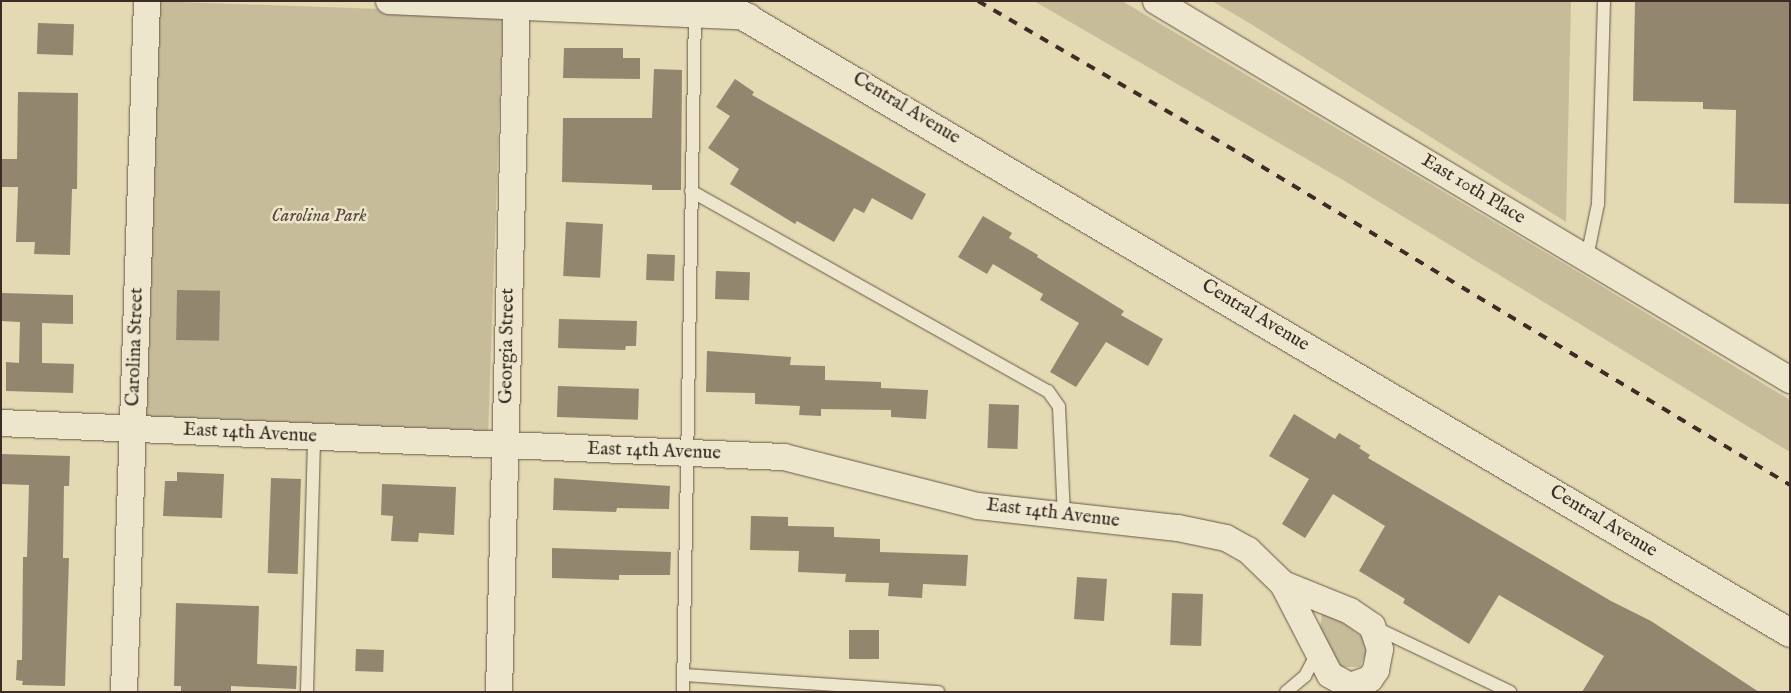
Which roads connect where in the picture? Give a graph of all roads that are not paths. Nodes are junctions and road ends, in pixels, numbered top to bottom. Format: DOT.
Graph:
graph roads {
  1 [pos="147,1"];
  2 [pos="389,1"];
  3 [pos="718,1"];
  4 [pos="1156,1"];
  5 [pos="1604,1"];
  6 [pos="517,4"];
  7 [pos="695,14"];
  8 [pos="749,17"];
  9 [pos="692,191"];
  10 [pos="1587,257"];
  11 [pos="1790,380"];
  12 [pos="1,423"];
  13 [pos="133,429"];
  14 [pos="314,437"];
  15 [pos="506,446"];
  16 [pos="689,454"];
  17 [pos="1064,516"];
  18 [pos="1282,584"];
  19 [pos="1372,626"];
  20 [pos="1790,632"];
  21 [pos="1317,653"];
  22 [pos="683,675"];
  23 [pos="124,692"];
  24 [pos="307,692"];
  25 [pos="500,692"];
  26 [pos="683,692"];
  27 [pos="938,692"];
  28 [pos="1286,692"];
  29 [pos="1510,692"];
  1 -- 13 [label="street, Carolina Street"];
  2 -- 6 [label="street"];
  3 -- 8 [label="street, Central Avenue"];
  4 -- 10 [label="street, East 10th Place"];
  5 -- 10 [label="lane"];
  6 -- 7 [label="street"];
  6 -- 15 [label="street, Georgia Street"];
  7 -- 8 [label="street"];
  7 -- 9 [label="lane"];
  8 -- 20 [label="street, Central Avenue"];
  9 -- 16 [label="lane"];
  9 -- 17 [label="lane"];
  10 -- 11 [label="street, East 10th Place"];
  12 -- 13 [label="street, East 14th Avenue"];
  13 -- 14 [label="street, East 14th Avenue"];
  13 -- 23 [label="street, Carolina Street"];
  14 -- 15 [label="street, East 14th Avenue"];
  14 -- 24 [label="lane"];
  15 -- 16 [label="street, East 14th Avenue"];
  15 -- 25 [label="street, Georgia Street"];
  16 -- 17 [label="street, East 14th Avenue"];
  16 -- 22 [label="lane"];
  17 -- 18 [label="street, East 14th Avenue"];
  18 -- 19 [label="street, East 14th Avenue"];
  18 -- 21 [label="street, East 14th Avenue"];
  19 -- 21 [label="street, East 14th Avenue"];
  19 -- 29 [label="lane"];
  21 -- 28 [label="lane"];
  22 -- 26 [label="lane"];
  22 -- 27 [label="lane"];
}
